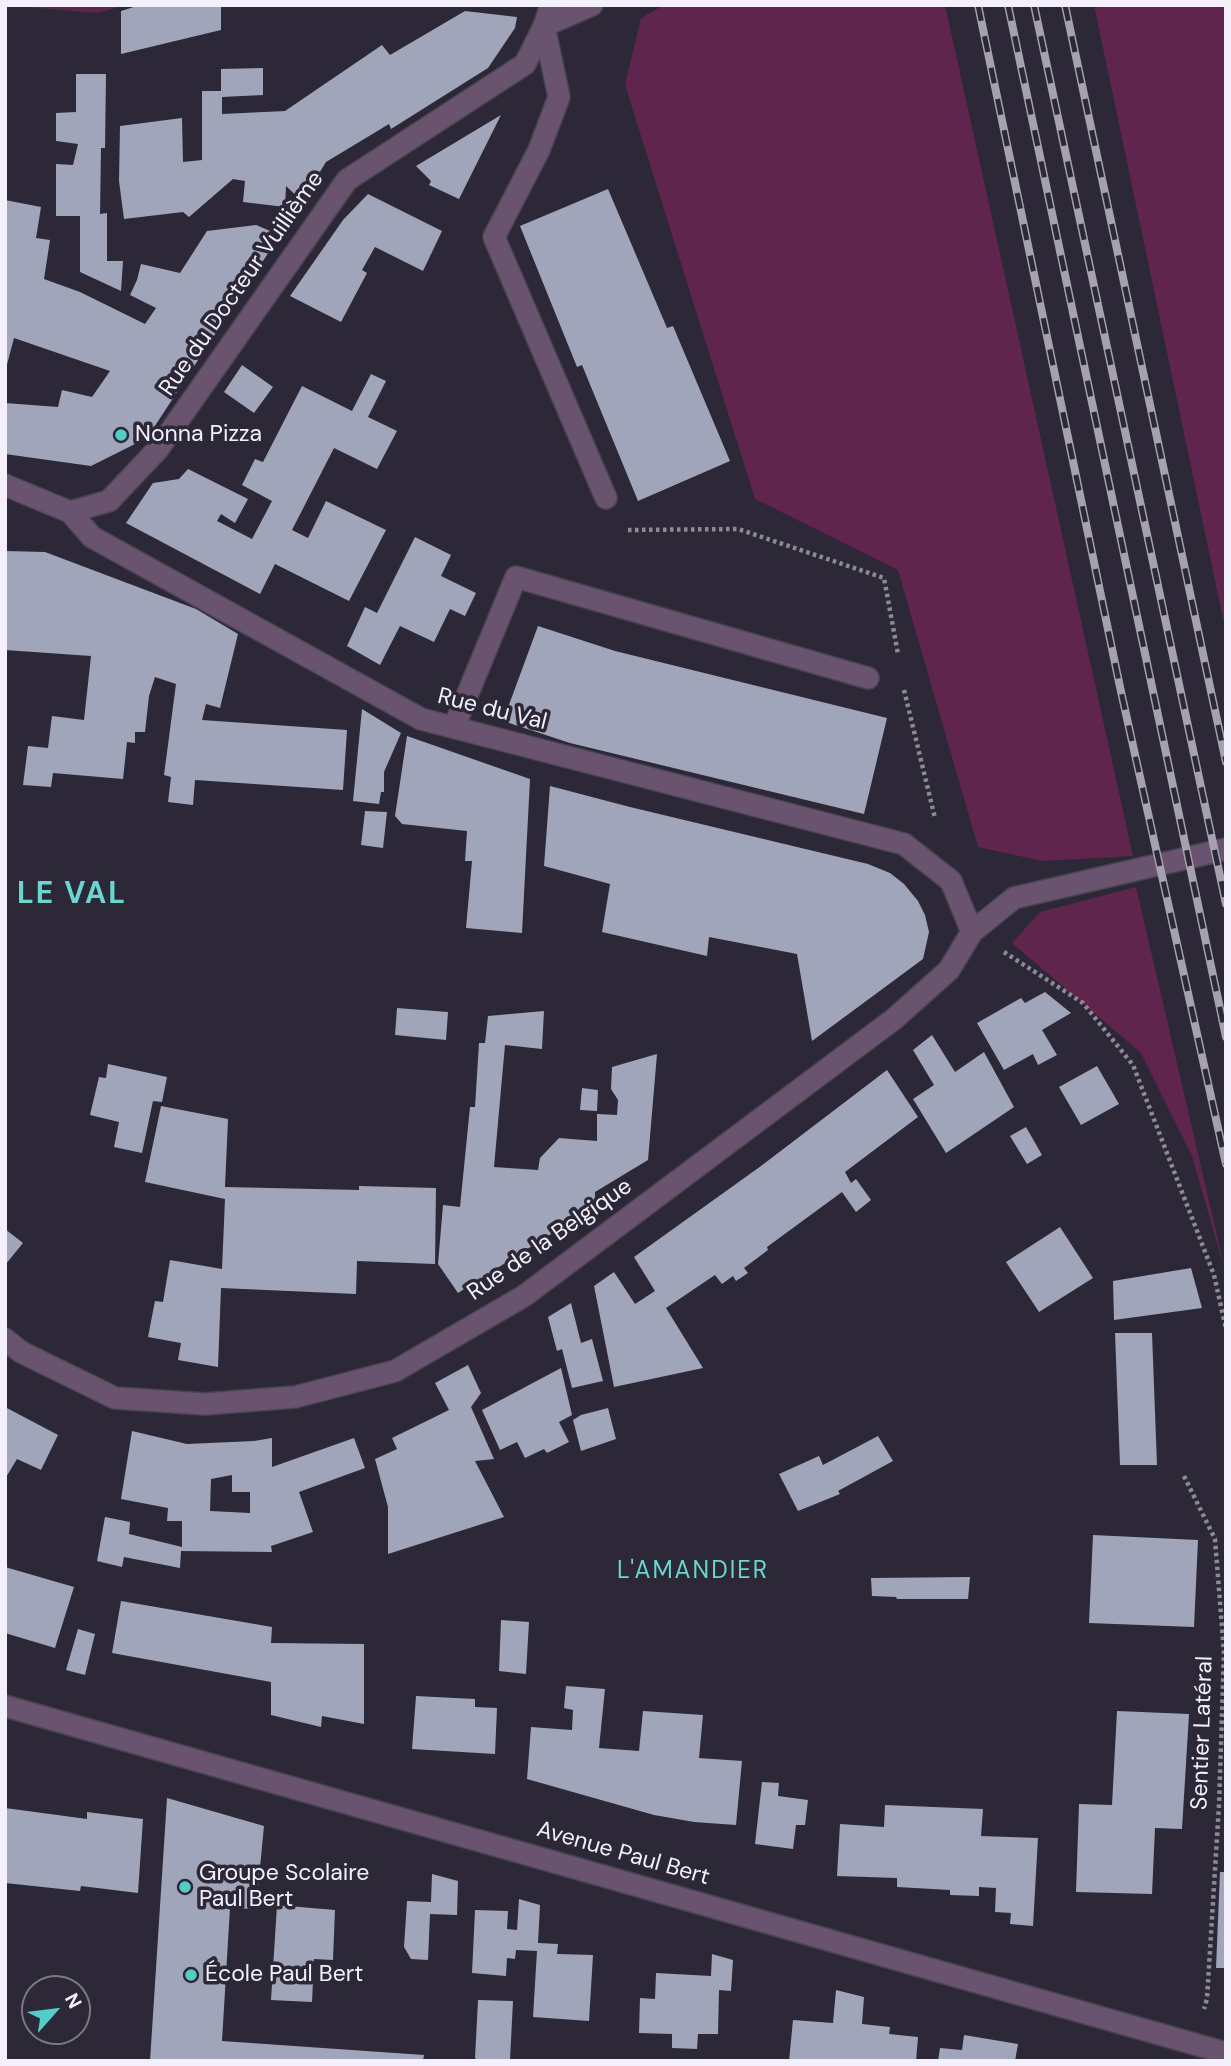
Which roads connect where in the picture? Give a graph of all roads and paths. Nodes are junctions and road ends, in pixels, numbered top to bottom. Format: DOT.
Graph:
graph roads {
  1 [pos="551,5"];
  2 [pos="592,5"];
  3 [pos="544,26"];
  4 [pos="11,493"];
  5 [pos="606,498"];
  6 [pos="70,512"];
  7 [pos="738,529"];
  8 [pos="868,678"];
  9 [pos="454,727"];
  10 [pos="1226,849"];
  11 [pos="972,932"];
  12 [pos="1226,1329"];
  13 [pos="5,1339"];
  14 [pos="1184,1476"];
  15 [pos="5,1706"];
  16 [pos="1207,1999"];
  17 [pos="1226,2053"];
  1 -- 3 [label="street, Rue du Docteur Vuillième"];
  2 -- 3 [label="street"];
  3 -- 5 [label="street"];
  3 -- 6 [label="street, Rue du Docteur Vuillième"];
  4 -- 6 [label="street, Rue du Val"];
  5 -- 7 [label="path"];
  6 -- 9 [label="street, Rue du Val"];
  8 -- 9 [label="street"];
  9 -- 11 [label="street, Rue du Val"];
  10 -- 11 [label="street, Rue de la Belgique"];
  11 -- 12 [label="path"];
  11 -- 13 [label="street, Rue de la Belgique"];
  14 -- 16 [label="path, Sentier Latéral"];
  15 -- 17 [label="street, Avenue Paul Bert"];
}
